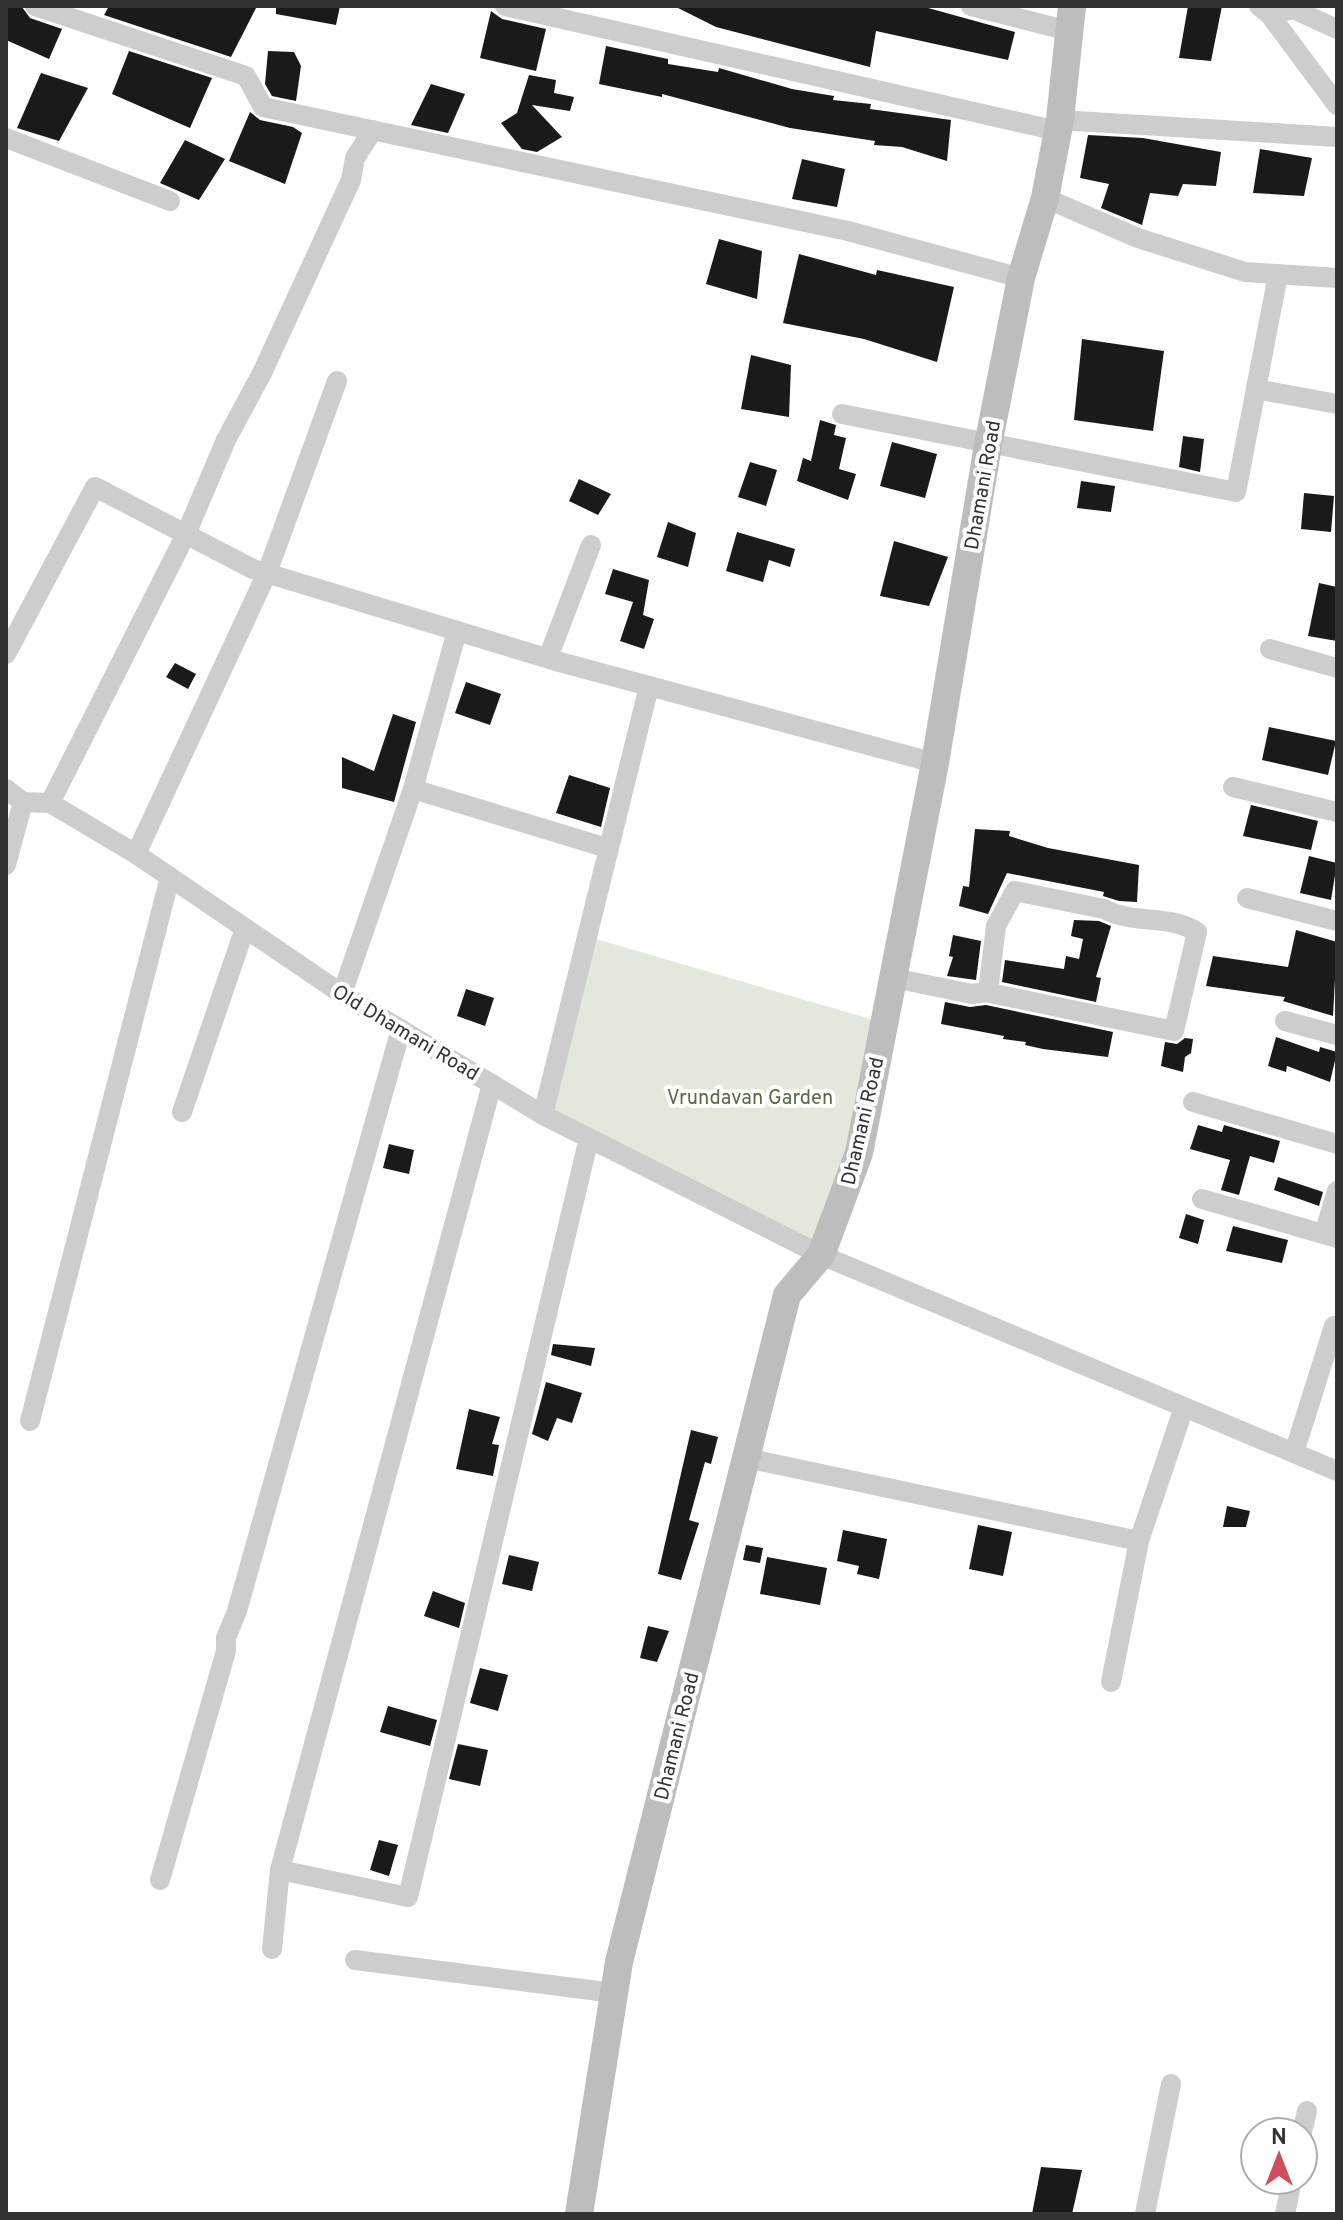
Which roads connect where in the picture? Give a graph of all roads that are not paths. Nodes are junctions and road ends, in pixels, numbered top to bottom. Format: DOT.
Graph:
graph roads {
  1 [pos="35,6"];
  2 [pos="505,6"];
  3 [pos="971,6"];
  4 [pos="1264,11"];
  5 [pos="1071,18"];
  6 [pos="1337,29"];
  7 [pos="1337,105"];
  8 [pos="1059,125"];
  9 [pos="373,130"];
  10 [pos="1337,137"];
  11 [pos="6,138"];
  12 [pos="1045,198"];
  13 [pos="170,201"];
  14 [pos="1278,275"];
  15 [pos="1021,278"];
  16 [pos="1337,278"];
  17 [pos="337,381"];
  18 [pos="1256,389"];
  19 [pos="1337,404"];
  20 [pos="842,414"];
  21 [pos="988,445"];
  22 [pos="186,534"];
  23 [pos="591,545"];
  24 [pos="267,573"];
  25 [pos="457,631"];
  26 [pos="1270,649"];
  27 [pos="6,654"];
  28 [pos="548,658"];
  29 [pos="1337,668"];
  30 [pos="649,686"];
  31 [pos="935,763"];
  32 [pos="1233,787"];
  33 [pos="6,789"];
  34 [pos="413,789"];
  35 [pos="23,802"];
  36 [pos="50,803"];
  37 [pos="1337,812"];
  38 [pos="607,848"];
  39 [pos="136,854"];
  40 [pos="6,865"];
  41 [pos="170,877"];
  42 [pos="1247,898"];
  43 [pos="1337,921"];
  44 [pos="245,928"];
  45 [pos="893,978"];
  46 [pos="990,993"];
  47 [pos="342,994"];
  48 [pos="1285,1021"];
  49 [pos="401,1029"];
  50 [pos="1337,1035"];
  51 [pos="492,1084"];
  52 [pos="1193,1102"];
  53 [pos="182,1112"];
  54 [pos="543,1115"];
  55 [pos="589,1138"];
  56 [pos="1337,1144"];
  57 [pos="1337,1191"];
  58 [pos="1202,1199"];
  59 [pos="1330,1236"];
  60 [pos="821,1255"];
  61 [pos="1334,1326"];
  62 [pos="1184,1407"];
  63 [pos="30,1421"];
  64 [pos="1294,1453"];
  65 [pos="746,1458"];
  66 [pos="1337,1471"];
  67 [pos="1139,1541"];
  68 [pos="1111,1682"];
  69 [pos="280,1870"];
  70 [pos="160,1880"];
  71 [pos="272,1949"];
  72 [pos="355,1960"];
  73 [pos="614,1993"];
  74 [pos="1171,2084"];
  75 [pos="1307,2111"];
  76 [pos="1306,2116"];
  77 [pos="579,2214"];
  78 [pos="1145,2214"];
  1 -- 9 [label="street"];
  2 -- 8 [label="street"];
  3 -- 5 [label="street"];
  4 -- 6 [label="street"];
  4 -- 7 [label="street"];
  5 -- 8 [label="main road, Dhamani Road"];
  8 -- 10 [label="street"];
  8 -- 12 [label="main road, Dhamani Road"];
  9 -- 15 [label="street"];
  9 -- 22 [label="street"];
  11 -- 13 [label="street"];
  12 -- 14 [label="street"];
  12 -- 15 [label="main road, Dhamani Road"];
  14 -- 16 [label="street"];
  14 -- 18 [label="street"];
  15 -- 21 [label="main road, Dhamani Road"];
  17 -- 24 [label="street"];
  18 -- 19 [label="street"];
  18 -- 21 [label="street"];
  20 -- 21 [label="street"];
  21 -- 31 [label="main road, Dhamani Road"];
  22 -- 24 [label="street"];
  22 -- 27 [label="street"];
  22 -- 36 [label="street"];
  23 -- 28 [label="street"];
  24 -- 25 [label="street"];
  24 -- 39 [label="street"];
  25 -- 28 [label="street"];
  25 -- 34 [label="street"];
  26 -- 29 [label="street"];
  28 -- 30 [label="street"];
  30 -- 31 [label="street"];
  30 -- 38 [label="street"];
  31 -- 45 [label="main road, Dhamani Road"];
  32 -- 37 [label="street"];
  33 -- 35 [label="street"];
  34 -- 38 [label="street"];
  34 -- 47 [label="street"];
  35 -- 36 [label="street, Old Dhamani Road"];
  35 -- 40 [label="street"];
  36 -- 39 [label="street, Old Dhamani Road"];
  38 -- 54 [label="street"];
  39 -- 41 [label="street, Old Dhamani Road"];
  41 -- 44 [label="street, Old Dhamani Road"];
  41 -- 63 [label="street"];
  42 -- 43 [label="street"];
  44 -- 47 [label="street, Old Dhamani Road"];
  44 -- 53 [label="street"];
  45 -- 46 [label="street"];
  45 -- 60 [label="main road, Dhamani Road"];
  47 -- 49 [label="street, Old Dhamani Road"];
  48 -- 50 [label="street"];
  49 -- 51 [label="street, Old Dhamani Road"];
  49 -- 70 [label="street"];
  51 -- 54 [label="street, Old Dhamani Road"];
  51 -- 69 [label="street"];
  52 -- 56 [label="street"];
  54 -- 55 [label="street, Old Dhamani Road"];
  55 -- 60 [label="street, Old Dhamani Road"];
  55 -- 69 [label="street"];
  57 -- 59 [label="street"];
  58 -- 59 [label="street"];
  60 -- 62 [label="street, Old Dhamani Road"];
  60 -- 65 [label="main road, Dhamani Road"];
  61 -- 64 [label="street"];
  62 -- 64 [label="street, Old Dhamani Road"];
  62 -- 67 [label="street"];
  64 -- 66 [label="street, Old Dhamani Road"];
  65 -- 67 [label="street"];
  65 -- 73 [label="main road, Dhamani Road"];
  67 -- 68 [label="street"];
  69 -- 71 [label="street"];
  72 -- 73 [label="street"];
  73 -- 77 [label="main road, Dhamani Road"];
  74 -- 78 [label="street"];
  75 -- 76 [label="street"];
}
